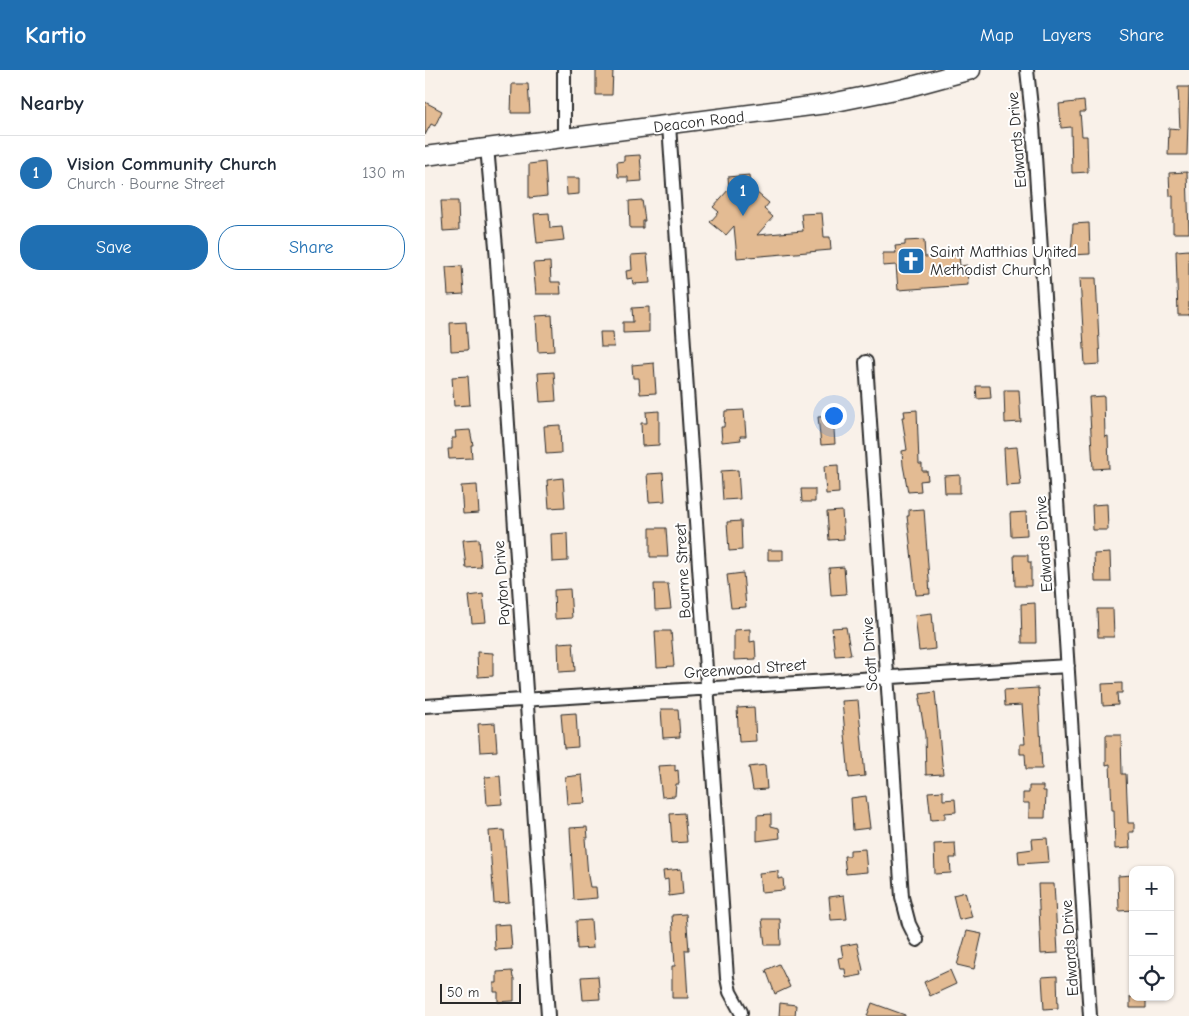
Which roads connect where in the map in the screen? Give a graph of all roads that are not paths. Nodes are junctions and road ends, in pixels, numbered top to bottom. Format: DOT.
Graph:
graph roads {
  1 [pos="564,70"];
  2 [pos="971,70"];
  3 [pos="1027,70"];
  4 [pos="669,125"];
  5 [pos="564,138"];
  6 [pos="487,147"];
  7 [pos="425,156"];
  8 [pos="866,362"];
  9 [pos="1068,666"];
  10 [pos="887,676"];
  11 [pos="707,688"];
  12 [pos="526,700"];
  13 [pos="425,706"];
  14 [pos="917,940"];
  15 [pos="741,1012"];
  16 [pos="548,1016"];
  17 [pos="1090,1016"];
  1 -- 5 [label="street"];
  2 -- 4 [label="main road, Deacon Road"];
  3 -- 9 [label="street, Edwards Drive"];
  4 -- 5 [label="main road, Deacon Road"];
  4 -- 11 [label="street, Bourne Street"];
  5 -- 6 [label="main road, Deacon Road"];
  6 -- 7 [label="main road, Deacon Road"];
  6 -- 12 [label="street, Payton Drive"];
  8 -- 10 [label="street, Scott Drive"];
  9 -- 10 [label="street, Greenwood Street"];
  9 -- 17 [label="street, Edwards Drive"];
  10 -- 11 [label="street, Greenwood Street"];
  10 -- 14 [label="street, Scott Drive"];
  11 -- 12 [label="street, Greenwood Street"];
  11 -- 15 [label="street, Bourne Street"];
  12 -- 13 [label="street, Greenwood Street"];
  12 -- 16 [label="street, Payton Drive"];
}
